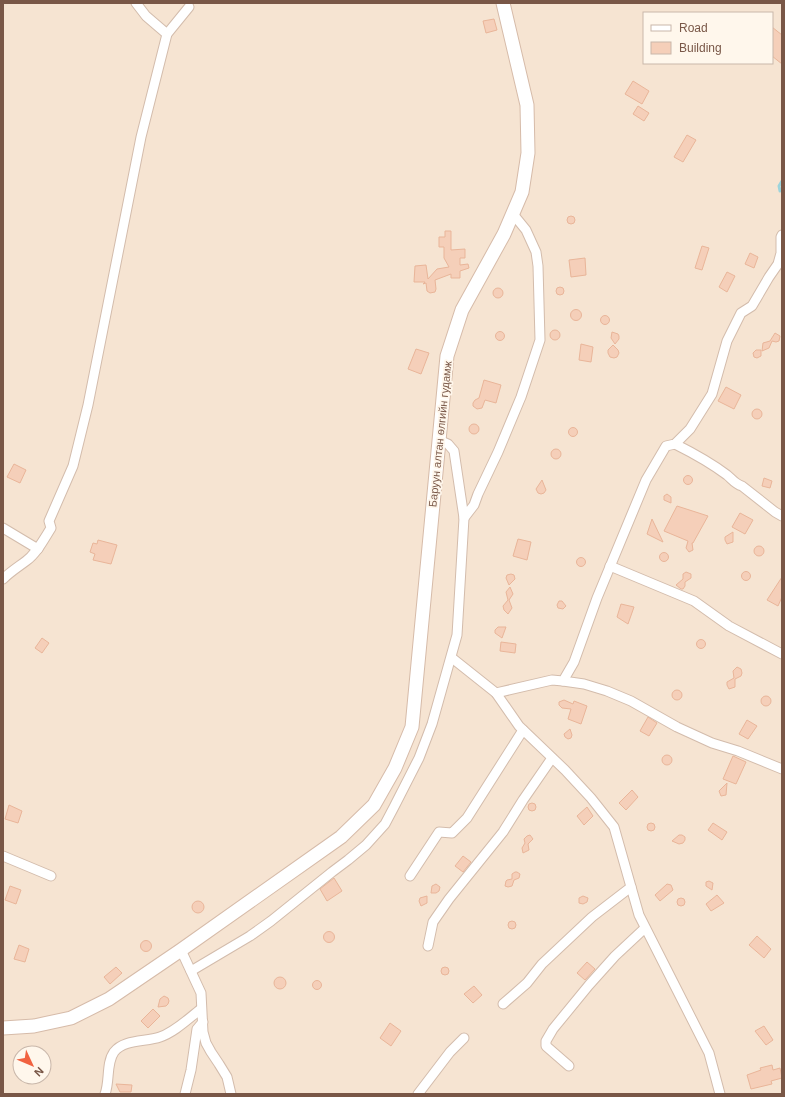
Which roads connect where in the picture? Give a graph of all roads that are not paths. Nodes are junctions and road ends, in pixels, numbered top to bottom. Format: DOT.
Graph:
graph roads {
  1 [pos="136,3"];
  2 [pos="503,3"];
  3 [pos="189,7"];
  4 [pos="167,34"];
  5 [pos="513,214"];
  6 [pos="782,235"];
  7 [pos="439,440"];
  8 [pos="675,444"];
  9 [pos="782,516"];
  10 [pos="464,518"];
  11 [pos="3,528"];
  12 [pos="38,549"];
  13 [pos="610,566"];
  14 [pos="3,579"];
  15 [pos="782,654"];
  16 [pos="452,658"];
  17 [pos="563,680"];
  18 [pos="496,693"];
  19 [pos="523,730"];
  20 [pos="552,758"];
  21 [pos="782,769"];
  22 [pos="3,856"];
  23 [pos="51,876"];
  24 [pos="410,876"];
  25 [pos="631,887"];
  26 [pos="645,928"];
  27 [pos="428,946"];
  28 [pos="181,950"];
  29 [pos="191,971"];
  30 [pos="503,1004"];
  31 [pos="201,1009"];
  32 [pos="202,1022"];
  33 [pos="3,1028"];
  34 [pos="464,1038"];
  35 [pos="569,1066"];
  36 [pos="105,1094"];
  37 [pos="185,1094"];
  38 [pos="231,1094"];
  39 [pos="418,1094"];
  40 [pos="720,1094"];
  1 -- 4 [label="street"];
  2 -- 5 [label="main road, Баруун алтан өлгийн гудамж"];
  3 -- 4 [label="street"];
  4 -- 12 [label="street"];
  5 -- 7 [label="main road, Баруун алтан өлгийн гудамж"];
  5 -- 10 [label="street"];
  6 -- 8 [label="street"];
  7 -- 10 [label="street"];
  7 -- 28 [label="main road, Баруун алтан өлгийн гудамж"];
  8 -- 9 [label="street"];
  8 -- 13 [label="street"];
  10 -- 16 [label="street"];
  11 -- 12 [label="street"];
  12 -- 14 [label="street"];
  13 -- 15 [label="street"];
  13 -- 17 [label="street"];
  16 -- 18 [label="street"];
  16 -- 29 [label="street"];
  17 -- 18 [label="street"];
  17 -- 21 [label="street"];
  18 -- 19 [label="street"];
  19 -- 20 [label="street"];
  19 -- 24 [label="street"];
  20 -- 25 [label="street"];
  20 -- 27 [label="street"];
  22 -- 23 [label="street"];
  25 -- 26 [label="street"];
  25 -- 30 [label="street"];
  26 -- 35 [label="street"];
  26 -- 40 [label="street"];
  28 -- 29 [label="street"];
  28 -- 33 [label="main road, Баруун алтан өлгийн гудамж"];
  29 -- 31 [label="street"];
  31 -- 32 [label="street"];
  31 -- 36 [label="street"];
  32 -- 37 [label="street"];
  32 -- 38 [label="street"];
  34 -- 39 [label="street"];
}
